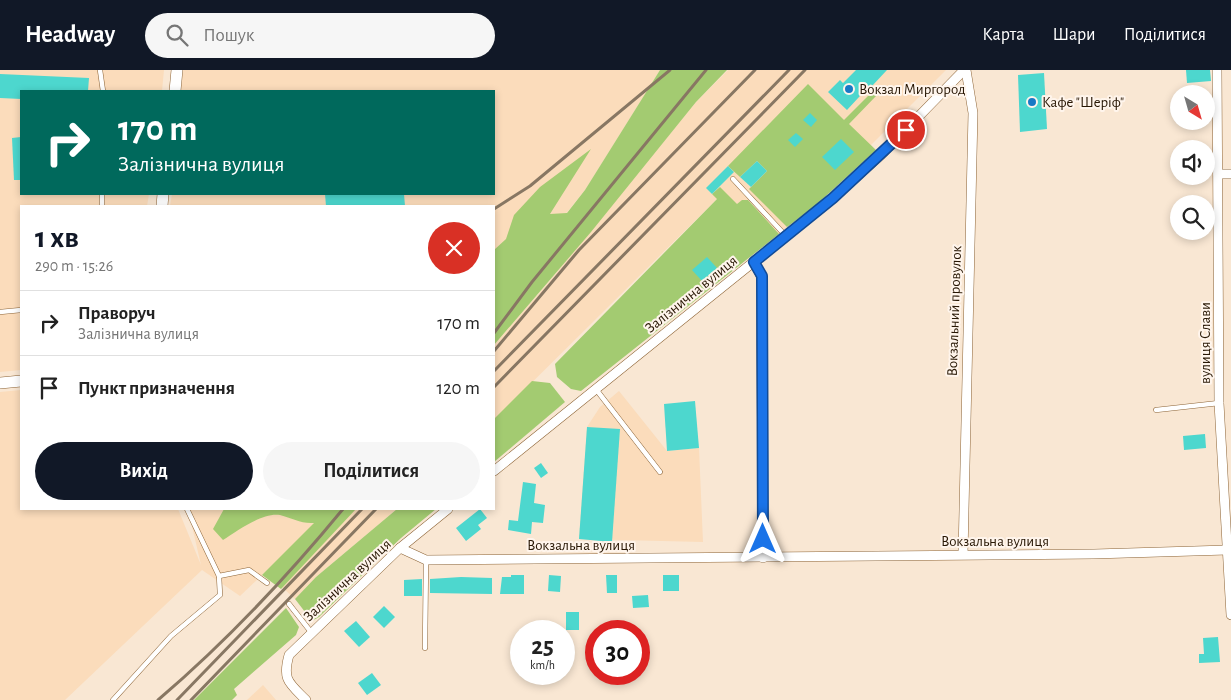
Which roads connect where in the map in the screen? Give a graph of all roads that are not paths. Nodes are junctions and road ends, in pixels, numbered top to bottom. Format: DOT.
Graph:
graph roads {
  1 [pos="100,70"];
  2 [pos="177,70"];
  3 [pos="965,70"];
  4 [pos="1217,70"];
  5 [pos="103,90"];
  6 [pos="174,90"];
  7 [pos="1218,174"];
  8 [pos="1231,174"];
  9 [pos="733,179"];
  10 [pos="786,235"];
  11 [pos="754,262"];
  12 [pos="20,310"];
  13 [pos="0,312"];
  14 [pos="20,381"];
  15 [pos="0,383"];
  16 [pos="595,388"];
  17 [pos="1218,403"];
  18 [pos="1156,410"];
  19 [pos="495,470"];
  20 [pos="660,472"];
  21 [pos="187,510"];
  22 [pos="447,510"];
  23 [pos="1228,513"];
  24 [pos="400,548"];
  25 [pos="1227,550"];
  26 [pos="962,554"];
  27 [pos="763,558"];
  28 [pos="426,560"];
  29 [pos="219,576"];
  30 [pos="267,583"];
  31 [pos="289,604"];
  32 [pos="1231,615"];
  33 [pos="311,632"];
  34 [pos="425,648"];
  35 [pos="113,700"];
  36 [pos="306,700"];
  1 -- 5 [label="lane"];
  2 -- 6 [label="street"];
  3 -- 10 [label="street, Залізнична вулиця"];
  3 -- 26 [label="street, Вокзальний провулок"];
  4 -- 7 [label="street, вулиця Слави"];
  7 -- 8 [label="street"];
  7 -- 17 [label="street, вулиця Слави"];
  9 -- 10 [label="lane"];
  10 -- 11 [label="street, Залізнична вулиця"];
  11 -- 16 [label="street, Залізнична вулиця"];
  11 -- 27 [label="street"];
  12 -- 13 [label="lane"];
  14 -- 15 [label="street"];
  16 -- 19 [label="street, Залізнична вулиця"];
  16 -- 20 [label="lane"];
  17 -- 18 [label="lane"];
  17 -- 23 [label="street, вулиця Слави"];
  21 -- 29 [label="lane"];
  22 -- 24 [label="street, Залізнична вулиця"];
  23 -- 25 [label="street, вулиця Слави"];
  24 -- 28 [label="street, Вокзальна вулиця"];
  24 -- 33 [label="street, Залізнична вулиця"];
  25 -- 26 [label="street, Вокзальна вулиця"];
  25 -- 32 [label="street, вулиця Слави"];
  26 -- 27 [label="street, Вокзальна вулиця"];
  27 -- 28 [label="street, Вокзальна вулиця"];
  28 -- 34 [label="lane"];
  29 -- 30 [label="lane"];
  29 -- 35 [label="lane"];
  31 -- 33 [label="lane"];
  33 -- 36 [label="street, Залізнична вулиця"];
}
